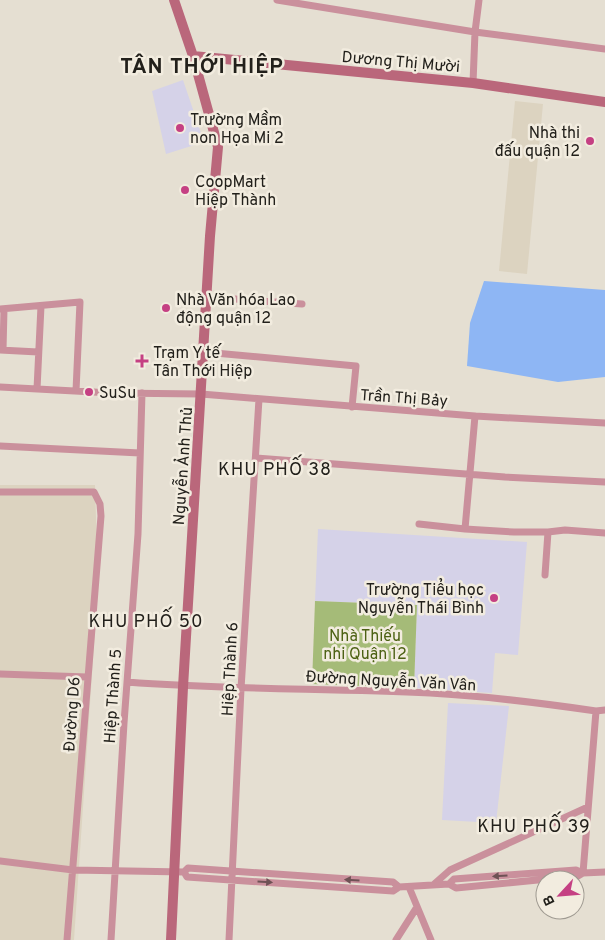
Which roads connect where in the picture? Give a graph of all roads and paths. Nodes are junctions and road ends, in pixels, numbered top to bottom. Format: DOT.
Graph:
graph roads {
  1 [pos="174,0"];
  2 [pos="277,0"];
  3 [pos="479,0"];
  4 [pos="475,32"];
  5 [pos="605,49"];
  6 [pos="193,56"];
  7 [pos="473,83"];
  8 [pos="605,102"];
  9 [pos="207,297"];
  10 [pos="302,304"];
  11 [pos="41,306"];
  12 [pos="2,309"];
  13 [pos="1,350"];
  14 [pos="38,352"];
  15 [pos="204,352"];
  16 [pos="0,387"];
  17 [pos="37,389"];
  18 [pos="76,391"];
  19 [pos="142,393"];
  20 [pos="201,394"];
  21 [pos="259,400"];
  22 [pos="352,407"];
  23 [pos="475,416"];
  24 [pos="605,423"];
  25 [pos="0,446"];
  26 [pos="140,453"];
  27 [pos="256,458"];
  28 [pos="470,474"];
  29 [pos="605,482"];
  30 [pos="0,492"];
  31 [pos="419,524"];
  32 [pos="464,529"];
  33 [pos="548,532"];
  34 [pos="605,532"];
  35 [pos="545,575"];
  36 [pos="0,674"];
  37 [pos="87,677"];
  38 [pos="127,682"];
  39 [pos="183,686"];
  40 [pos="241,689"];
  41 [pos="605,710"];
  42 [pos="596,711"];
  43 [pos="588,807"];
  44 [pos="0,861"];
  45 [pos="72,870"];
  46 [pos="114,870"];
  47 [pos="583,870"];
  48 [pos="233,871"];
  49 [pos="179,872"];
  50 [pos="605,872"];
  51 [pos="585,873"];
  52 [pos="232,880"];
  53 [pos="535,880"];
  54 [pos="432,885"];
  55 [pos="399,887"];
  56 [pos="409,887"];
  57 [pos="416,907"];
  58 [pos="67,940"];
  59 [pos="111,940"];
  60 [pos="171,940"];
  61 [pos="228,940"];
  62 [pos="396,940"];
  63 [pos="431,940"];
  1 -- 6 [label="main road, Nguyễn Ảnh Thủ"];
  2 -- 4 [label="street"];
  3 -- 4 [label="street"];
  4 -- 5 [label="street"];
  4 -- 7 [label="street"];
  6 -- 7 [label="main road, Dương Thị Mười"];
  6 -- 9 [label="main road, Nguyễn Ảnh Thủ"];
  7 -- 8 [label="main road, Dương Thị Mười"];
  9 -- 10 [label="street"];
  9 -- 15 [label="main road, Nguyễn Ảnh Thủ"];
  11 -- 12 [label="street"];
  11 -- 14 [label="street"];
  11 -- 18 [label="street"];
  12 -- 13 [label="street"];
  13 -- 14 [label="street"];
  14 -- 17 [label="street"];
  15 -- 20 [label="main road, Nguyễn Ảnh Thủ"];
  15 -- 22 [label="street"];
  16 -- 17 [label="street, Trần Thị Bảy"];
  17 -- 18 [label="street, Trần Thị Bảy"];
  18 -- 19 [label="street, Trần Thị Bảy"];
  19 -- 20 [label="street, Trần Thị Bảy"];
  19 -- 26 [label="street, Hiệp Thành 5"];
  20 -- 21 [label="street, Trần Thị Bảy"];
  20 -- 39 [label="main road, Nguyễn Ảnh Thủ"];
  21 -- 22 [label="street, Trần Thị Bảy"];
  21 -- 27 [label="street, Hiệp Thành 6"];
  22 -- 23 [label="street, Trần Thị Bảy"];
  23 -- 24 [label="street, Trần Thị Bảy"];
  23 -- 28 [label="street"];
  25 -- 26 [label="street"];
  26 -- 38 [label="street, Hiệp Thành 5"];
  27 -- 28 [label="street"];
  27 -- 40 [label="street, Hiệp Thành 6"];
  28 -- 29 [label="street"];
  28 -- 32 [label="street"];
  30 -- 37 [label="street, Đường D6"];
  31 -- 32 [label="street"];
  32 -- 33 [label="street"];
  33 -- 34 [label="street"];
  33 -- 35 [label="street"];
  36 -- 37 [label="street"];
  37 -- 45 [label="street, Đường D6"];
  38 -- 39 [label="street, Đường Nguyễn Văn Vân"];
  38 -- 46 [label="street, Hiệp Thành 5"];
  39 -- 40 [label="street, Đường Nguyễn Văn Vân"];
  39 -- 49 [label="main road, Nguyễn Ảnh Thủ"];
  40 -- 42 [label="street, Đường Nguyễn Văn Vân"];
  40 -- 48 [label="street, Hiệp Thành 6"];
  41 -- 42 [label="street, Đường Nguyễn Văn Vân"];
  42 -- 43 [label="street"];
  43 -- 47 [label="street"];
  43 -- 54 [label="street"];
  44 -- 45 [label="street"];
  45 -- 46 [label="street"];
  45 -- 58 [label="street, Đường D6"];
  46 -- 49 [label="street"];
  46 -- 59 [label="street, Hiệp Thành 5"];
  48 -- 49 [label="street"];
  48 -- 52 [label="street, Hiệp Thành 6"];
  55 -- 48 [label="street, one-way"];
  49 -- 52 [label="street"];
  49 -- 60 [label="main road, Nguyễn Ảnh Thủ"];
  50 -- 51 [label="street"];
  52 -- 55 [label="street, one-way"];
  52 -- 61 [label="street, Hiệp Thành 6"];
  53 -- 54 [label="street"];
  54 -- 56 [label="street"];
  55 -- 56 [label="street"];
  56 -- 57 [label="street"];
  57 -- 62 [label="street"];
  57 -- 63 [label="street"];
}
